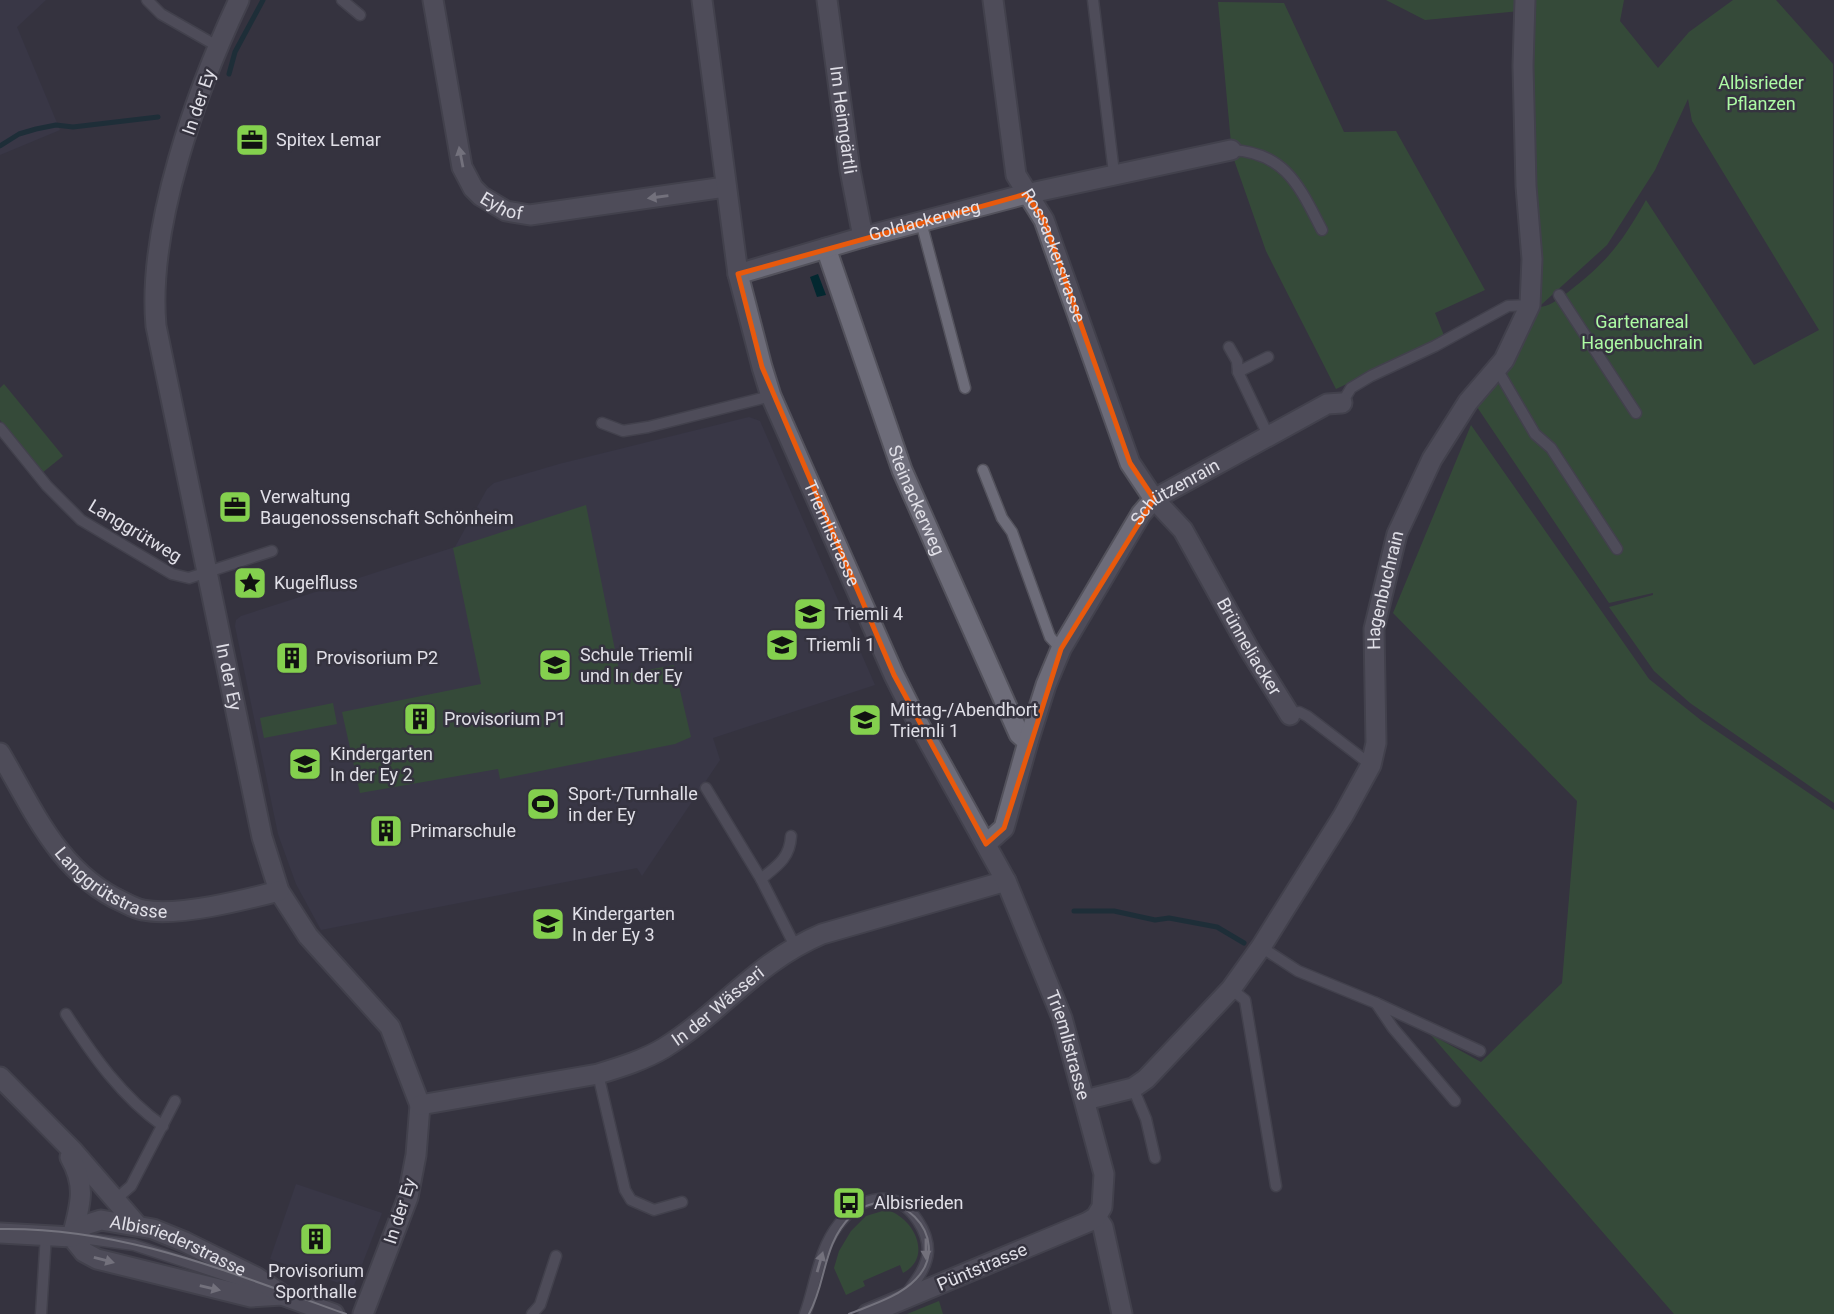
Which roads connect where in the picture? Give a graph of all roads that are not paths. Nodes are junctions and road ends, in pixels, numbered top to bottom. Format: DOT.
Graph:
graph roads {
  1 [pos="147,0"];
  2 [pos="239,0"];
  3 [pos="342,0"];
  4 [pos="433,0"];
  5 [pos="702,0"];
  6 [pos="827,0"];
  7 [pos="993,0"];
  8 [pos="1093,0"];
  9 [pos="1525,0"];
  10 [pos="360,15"];
  11 [pos="217,46"];
  12 [pos="1231,150"];
  13 [pos="1114,173"];
  14 [pos="725,187"];
  15 [pos="1026,194"];
  16 [pos="921,222"];
  17 [pos="1322,230"];
  18 [pos="863,237"];
  19 [pos="826,248"];
  20 [pos="738,274"];
  21 [pos="1559,295"];
  22 [pos="1530,305"];
  23 [pos="1229,347"];
  24 [pos="1268,357"];
  25 [pos="1497,369"];
  26 [pos="1238,372"];
  27 [pos="965,388"];
  28 [pos="771,396"];
  29 [pos="1342,402"];
  30 [pos="1636,413"];
  31 [pos="602,423"];
  32 [pos="0,428"];
  33 [pos="1268,435"];
  34 [pos="983,470"];
  35 [pos="1154,499"];
  36 [pos="1617,549"];
  37 [pos="272,551"];
  38 [pos="207,572"];
  39 [pos="1062,649"];
  40 [pos="1290,715"];
  41 [pos="1028,742"];
  42 [pos="0,754"];
  43 [pos="1371,765"];
  44 [pos="706,788"];
  45 [pos="791,836"];
  46 [pos="986,844"];
  47 [pos="761,879"];
  48 [pos="1006,881"];
  49 [pos="279,891"];
  50 [pos="794,946"];
  51 [pos="1261,947"];
  52 [pos="1231,989"];
  53 [pos="1376,1003"];
  54 [pos="66,1014"];
  55 [pos="1480,1051"];
  56 [pos="598,1074"];
  57 [pos="0,1077"];
  58 [pos="1133,1088"];
  59 [pos="1085,1100"];
  60 [pos="175,1101"];
  61 [pos="1455,1101"];
  62 [pos="420,1105"];
  63 [pos="163,1126"];
  64 [pos="61,1140"];
  65 [pos="1155,1158"];
  66 [pos="1276,1186"];
  67 [pos="115,1200"];
  68 [pos="682,1202"];
  69 [pos="1096,1217"];
  70 [pos="137,1225"];
  71 [pos="0,1233"];
  72 [pos="46,1234"];
  73 [pos="72,1237"];
  74 [pos="556,1256"];
  75 [pos="282,1295"];
  76 [pos="901,1300"];
  77 [pos="41,1314"];
  78 [pos="334,1314"];
  79 [pos="363,1314"];
  80 [pos="532,1314"];
  81 [pos="805,1314"];
  82 [pos="868,1314"];
  83 [pos="1122,1314"];
  1 -- 11 [label="lane"];
  2 -- 11 [label="street, In der Ey"];
  3 -- 10 [label="lane"];
  14 -- 4 [label="street, Eyhof, one-way"];
  5 -- 14 [label="street, Triemlistrasse"];
  6 -- 18 [label="street, Im Heimgärtli"];
  7 -- 15 [label="street, Rossackerstrasse"];
  8 -- 13 [label="lane"];
  9 -- 22 [label="street, Hagenbuchrain"];
  11 -- 38 [label="street, In der Ey"];
  12 -- 13 [label="street, Goldackerweg"];
  12 -- 17 [label="lane"];
  13 -- 15 [label="street, Goldackerweg"];
  14 -- 20 [label="street, Triemlistrasse"];
  15 -- 16 [label="street, Goldackerweg"];
  15 -- 35 [label="street, Rossackerstrasse"];
  16 -- 18 [label="street, Goldackerweg"];
  16 -- 27 [label="lane"];
  18 -- 19 [label="street, Goldackerweg"];
  19 -- 20 [label="street, Goldackerweg"];
  19 -- 41 [label="street, Steinackerweg"];
  20 -- 28 [label="street, Triemlistrasse"];
  21 -- 30 [label="lane"];
  22 -- 25 [label="street, Hagenbuchrain"];
  22 -- 29 [label="lane, Schützenrain"];
  23 -- 26 [label="lane"];
  24 -- 26 [label="lane"];
  25 -- 36 [label="lane"];
  25 -- 43 [label="street, Hagenbuchrain"];
  26 -- 33 [label="lane"];
  28 -- 31 [label="lane"];
  28 -- 46 [label="street, Triemlistrasse"];
  29 -- 33 [label="street, Schützenrain"];
  32 -- 38 [label="lane, Langgrütweg"];
  33 -- 35 [label="street, Schützenrain"];
  34 -- 39 [label="lane"];
  35 -- 39 [label="street, Schützenrain"];
  35 -- 40 [label="street, Brünneliacker"];
  37 -- 38 [label="lane, Langgrütweg"];
  38 -- 49 [label="street, In der Ey"];
  39 -- 41 [label="street, Schützenrain"];
  40 -- 43 [label="lane, Brünneliacker"];
  41 -- 46 [label="street, Schützenrain"];
  42 -- 49 [label="street, Langgrütstrasse"];
  43 -- 51 [label="street, Hagenbuchrain"];
  44 -- 47 [label="lane"];
  45 -- 47 [label="lane"];
  46 -- 48 [label="street, Triemlistrasse"];
  47 -- 50 [label="lane"];
  48 -- 50 [label="street, In der Wässeri"];
  48 -- 59 [label="street, Triemlistrasse"];
  49 -- 62 [label="street, In der Ey"];
  50 -- 56 [label="street, In der Wässeri"];
  51 -- 52 [label="street, Hagenbuchrain"];
  51 -- 53 [label="lane"];
  52 -- 58 [label="street, Hagenbuchrain"];
  52 -- 66 [label="lane"];
  53 -- 55 [label="lane"];
  53 -- 61 [label="lane"];
  54 -- 63 [label="lane"];
  56 -- 62 [label="street, In der Wässeri"];
  56 -- 68 [label="lane"];
  57 -- 64 [label="street"];
  58 -- 59 [label="street, Hagenbuchrain"];
  58 -- 65 [label="lane"];
  59 -- 69 [label="street, Triemlistrasse"];
  60 -- 63 [label="lane"];
  62 -- 79 [label="street, In der Ey"];
  63 -- 67 [label="lane"];
  64 -- 67 [label="street"];
  64 -- 73 [label="street"];
  67 -- 70 [label="street"];
  69 -- 76 [label="street, Püntstrasse"];
  69 -- 83 [label="street"];
  70 -- 73 [label="street, Albisriederstrasse"];
  70 -- 75 [label="street, Albisriederstrasse"];
  71 -- 72 [label="street"];
  72 -- 73 [label="street"];
  72 -- 77 [label="lane"];
  73 -- 75 [label="street, Albisriederstrasse"];
  74 -- 80 [label="lane"];
  75 -- 78 [label="street, Albisriederstrasse"];
  81 -- 76 [label="lane, one-way"];
  76 -- 82 [label="street, Püntstrasse"];
}
